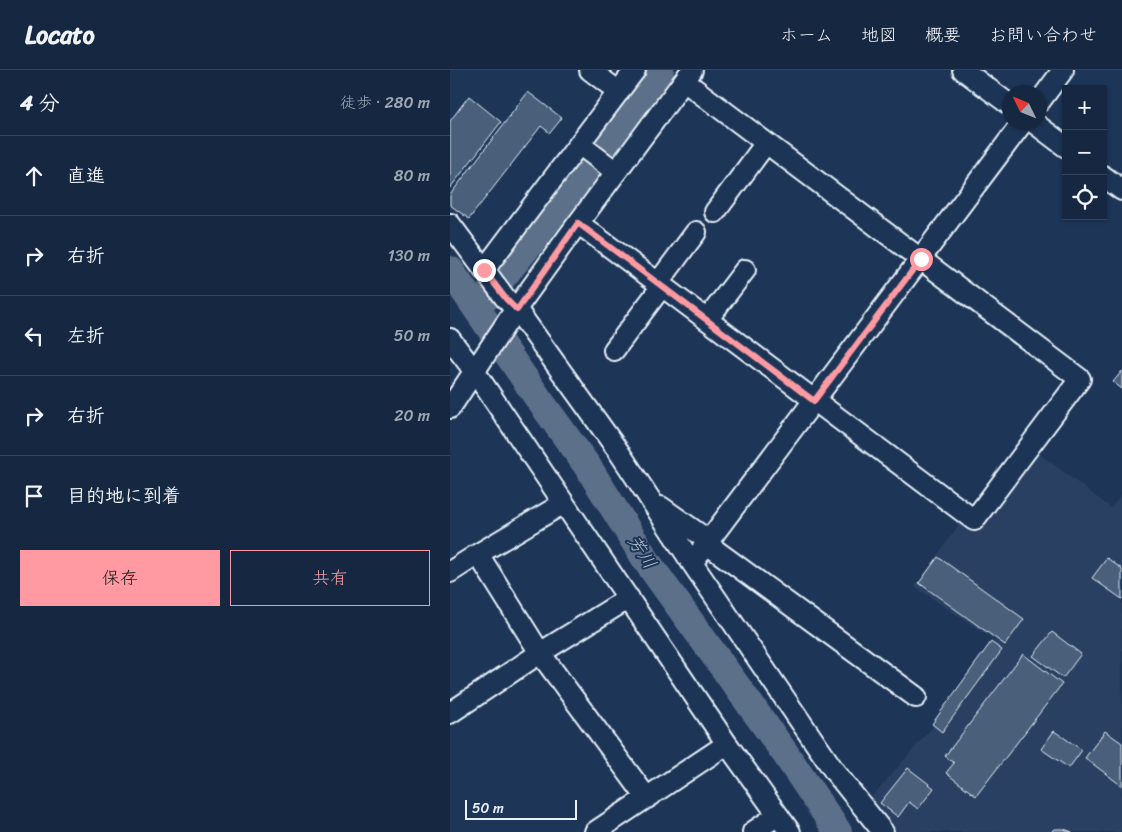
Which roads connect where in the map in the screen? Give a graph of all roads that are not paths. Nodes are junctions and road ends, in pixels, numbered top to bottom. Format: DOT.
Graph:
graph roads {
  1 [pos="590,70"];
  2 [pos="635,70"];
  3 [pos="963,70"];
  4 [pos="1063,70"];
  5 [pos="688,76"];
  6 [pos="619,92"];
  7 [pos="1047,92"];
  8 [pos="1002,99"];
  9 [pos="1017,130"];
  10 [pos="1044,130"];
  11 [pos="766,143"];
  12 [pos="1062,144"];
  13 [pos="582,146"];
  14 [pos="609,167"];
  15 [pos="1107,179"];
  16 [pos="1122,190"];
  17 [pos="715,212"];
  18 [pos="578,223"];
  19 [pos="450,224"];
  20 [pos="696,232"];
  21 [pos="921,259"];
  22 [pos="745,270"];
  23 [pos="487,274"];
  24 [pos="660,285"];
  25 [pos="511,308"];
  26 [pos="707,320"];
  27 [pos="450,339"];
  28 [pos="614,350"];
  29 [pos="478,367"];
  30 [pos="814,401"];
  31 [pos="450,408"];
  32 [pos="651,500"];
  33 [pos="564,503"];
  34 [pos="708,542"];
  35 [pos="478,554"];
  36 [pos="692,563"];
  37 [pos="450,572"];
  38 [pos="629,598"];
  39 [pos="540,653"];
  40 [pos="916,696"];
  41 [pos="450,714"];
  42 [pos="727,744"];
  43 [pos="647,798"];
  44 [pos="778,814"];
  45 [pos="595,832"];
  46 [pos="753,832"];
  47 [pos="790,832"];
  48 [pos="882,832"];
  1 -- 6 [label="street"];
  2 -- 6 [label="street"];
  3 -- 8 [label="street"];
  4 -- 7 [label="street"];
  5 -- 11 [label="street"];
  5 -- 14 [label="street"];
  6 -- 13 [label="street"];
  9 -- 21 [label="street"];
  10 -- 12 [label="street"];
  11 -- 17 [label="street"];
  11 -- 21 [label="street"];
  13 -- 14 [label="street"];
  13 -- 23 [label="street"];
  14 -- 18 [label="street"];
  15 -- 16 [label="street"];
  18 -- 24 [label="street"];
  18 -- 25 [label="street"];
  19 -- 23 [label="street"];
  20 -- 24 [label="street"];
  21 -- 30 [label="street"];
  21 -- 30 [label="street"];
  22 -- 26 [label="street"];
  23 -- 25 [label="street"];
  24 -- 26 [label="street"];
  24 -- 28 [label="street"];
  25 -- 29 [label="street"];
  25 -- 32 [label="street"];
  26 -- 30 [label="street"];
  27 -- 29 [label="street"];
  29 -- 31 [label="street"];
  29 -- 33 [label="street"];
  30 -- 34 [label="street"];
  32 -- 34 [label="street"];
  32 -- 36 [label="street"];
  33 -- 35 [label="street"];
  33 -- 38 [label="street"];
  34 -- 36 [label="street"];
  34 -- 40 [label="street"];
  35 -- 37 [label="street"];
  35 -- 39 [label="street"];
  36 -- 48 [label="street"];
  38 -- 39 [label="street"];
  38 -- 42 [label="street"];
  39 -- 41 [label="street"];
  39 -- 43 [label="street"];
  42 -- 43 [label="street"];
  42 -- 44 [label="street"];
  43 -- 45 [label="street"];
  44 -- 46 [label="street"];
  44 -- 47 [label="street"];
}
